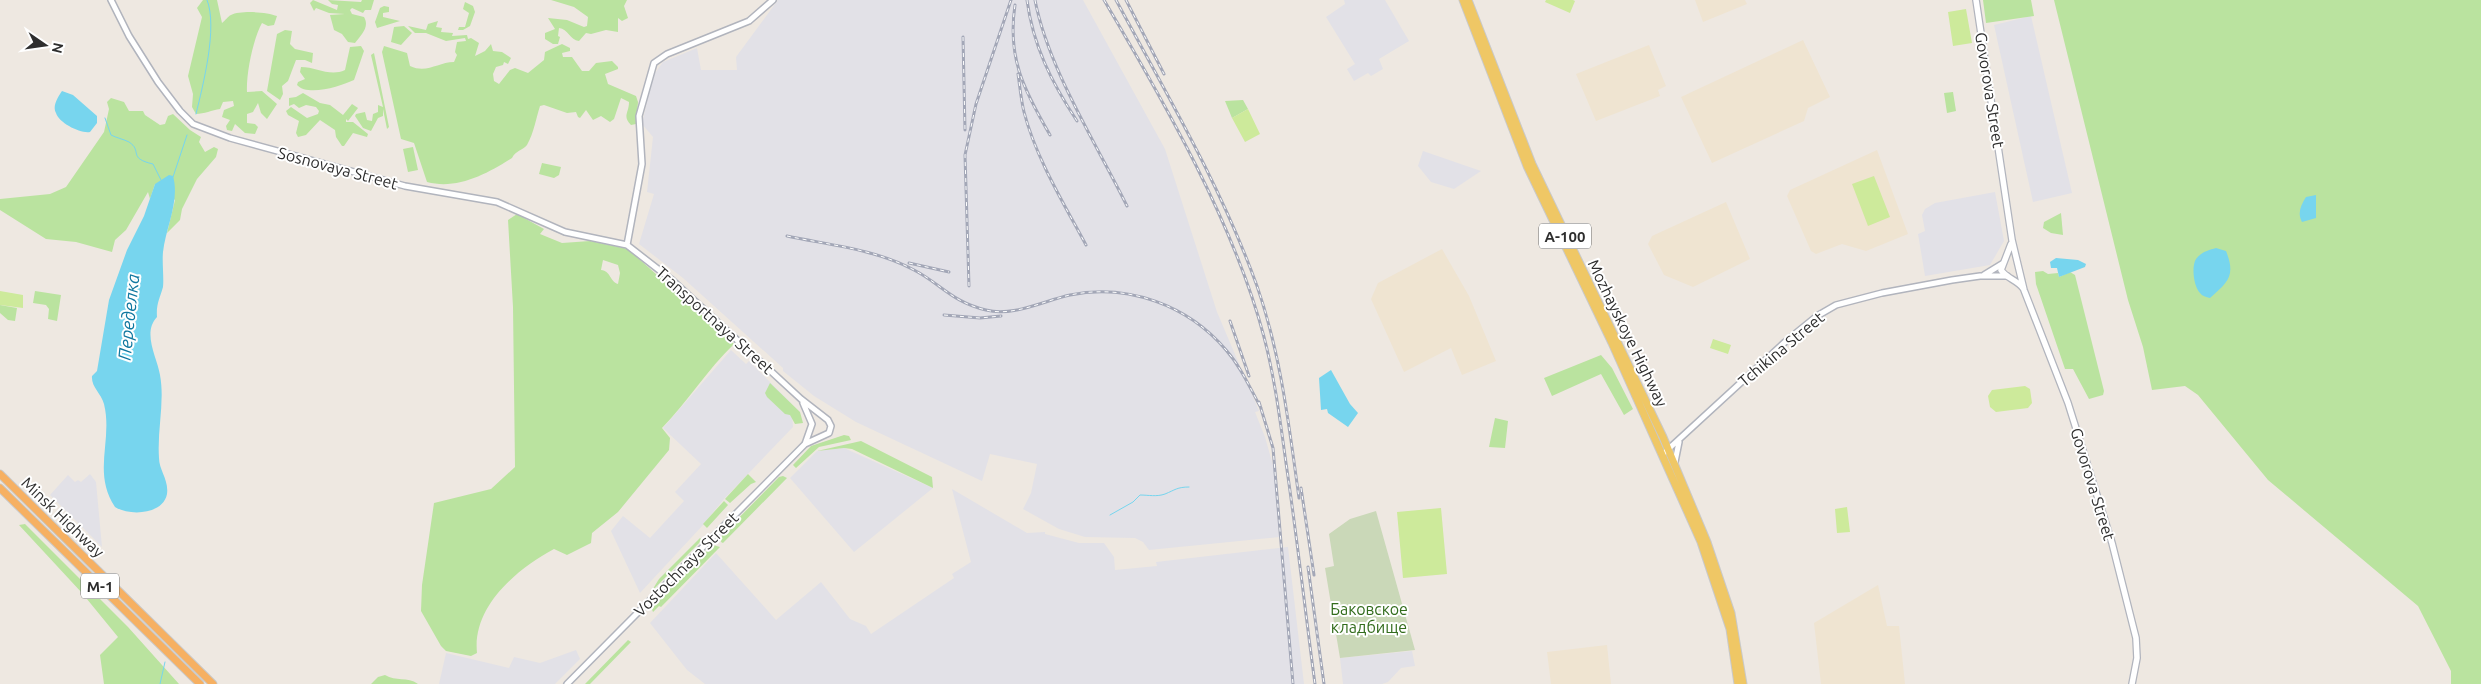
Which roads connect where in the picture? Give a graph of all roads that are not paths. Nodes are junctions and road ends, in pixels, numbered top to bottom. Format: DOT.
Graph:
graph roads {
  1 [pos="111,0"];
  2 [pos="773,0"];
  3 [pos="1463,0"];
  4 [pos="1468,0"];
  5 [pos="1976,0"];
  6 [pos="2012,240"];
  7 [pos="627,245"];
  8 [pos="2003,263"];
  9 [pos="2018,266"];
  10 [pos="1980,276"];
  11 [pos="2008,276"];
  12 [pos="2024,290"];
  13 [pos="801,399"];
  14 [pos="825,418"];
  15 [pos="812,426"];
  16 [pos="820,437"];
  17 [pos="1680,439"];
  18 [pos="805,444"];
  19 [pos="1666,452"];
  20 [pos="1675,466"];
  21 [pos="0,474"];
  22 [pos="0,488"];
  23 [pos="200,684"];
  24 [pos="213,684"];
  25 [pos="567,684"];
  26 [pos="1738,684"];
  27 [pos="1743,684"];
  28 [pos="2132,684"];
  1 -- 7 [label="street, Sosnovaya Street"];
  2 -- 7 [label="street"];
  3 -- 19 [label="main road, Mozhayskoye Highway / А-100"];
  4 -- 19 [label="main road, Mozhayskoye Highway / А-100"];
  5 -- 6 [label="main road, Govorova Street"];
  6 -- 8 [label="main road, Govorova Street"];
  6 -- 9 [label="main road, Govorova Street"];
  7 -- 13 [label="street, Transportnaya Street"];
  8 -- 9 [label="main road"];
  8 -- 10 [label="street, Tchikina Street"];
  8 -- 11 [label="main road, Govorova Street"];
  9 -- 11 [label="main road"];
  9 -- 12 [label="main road, Govorova Street"];
  10 -- 11 [label="street, Tchikina Street"];
  10 -- 17 [label="street, Tchikina Street"];
  11 -- 12 [label="main road, Govorova Street"];
  12 -- 28 [label="main road, Govorova Street"];
  13 -- 14 [label="street, Transportnaya Street"];
  13 -- 15 [label="street"];
  14 -- 15 [label="street"];
  14 -- 16 [label="street"];
  15 -- 16 [label="street"];
  15 -- 18 [label="street, Vostochnaya Street"];
  16 -- 18 [label="street, Vostochnaya Street"];
  17 -- 19 [label="street, Tchikina Street"];
  17 -- 20 [label="street"];
  18 -- 25 [label="street, Vostochnaya Street"];
  19 -- 20 [label="main road, Mozhayskoye Highway / А-100"];
  19 -- 26 [label="main road, Mozhayskoye Highway / А-100"];
  20 -- 27 [label="main road, Mozhayskoye Highway / А-100"];
  21 -- 24 [label="highway, Minsk Highway / М-1"];
  22 -- 23 [label="highway, Minsk Highway / М-1"];
}
